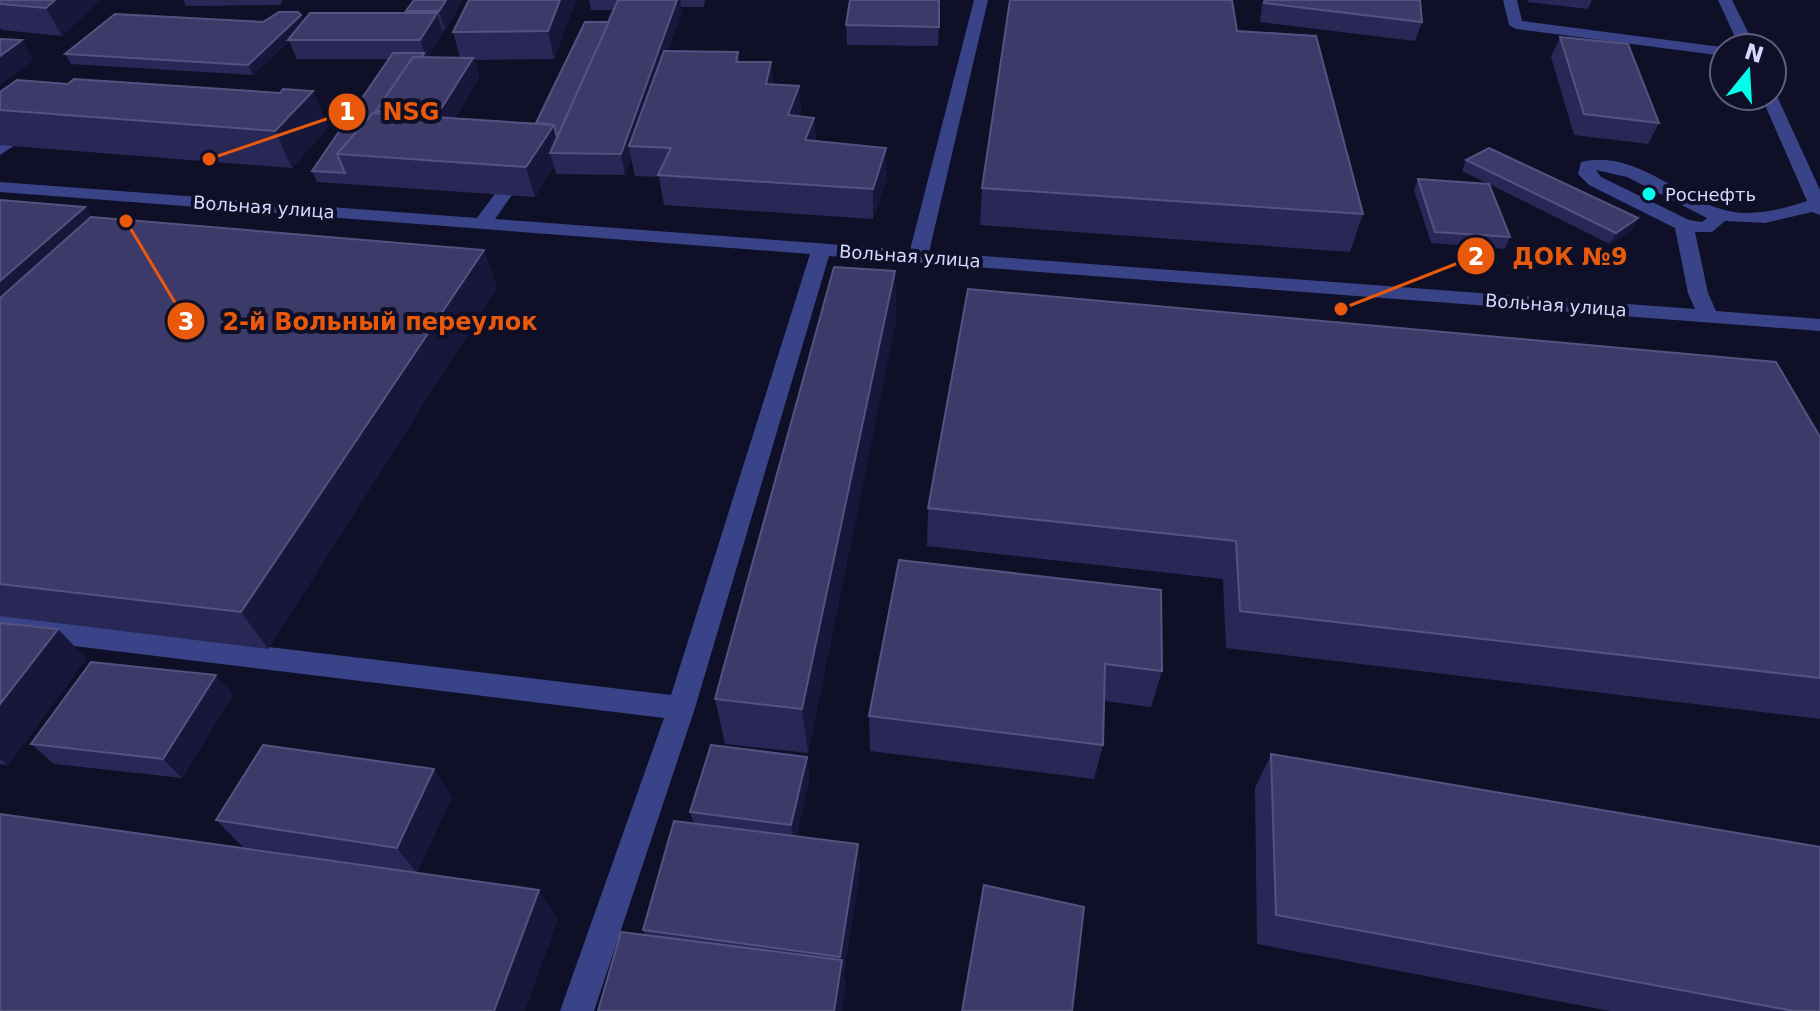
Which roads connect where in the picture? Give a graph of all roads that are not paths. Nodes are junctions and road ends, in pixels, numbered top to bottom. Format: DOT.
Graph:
graph roads {
  1 [pos="981,0"];
  2 [pos="1510,0"];
  3 [pos="1725,0"];
  4 [pos="1740,32"];
  5 [pos="1708,49"];
  6 [pos="1776,112"];
  7 [pos="0,187"];
  8 [pos="47,191"];
  9 [pos="503,195"];
  10 [pos="29,207"];
  11 [pos="1819,207"];
  12 [pos="1713,213"];
  13 [pos="482,223"];
  14 [pos="1684,225"];
  15 [pos="821,249"];
  16 [pos="918,257"];
  17 [pos="1708,316"];
  18 [pos="1820,325"];
  19 [pos="0,626"];
  20 [pos="681,708"];
  21 [pos="577,1011"];
  1 -- 16 [label="street"];
  2 -- 5 [label="street"];
  3 -- 4 [label="street"];
  6 -- 11 [label="street"];
  7 -- 8 [label="street, Вольная улица"];
  8 -- 10 [label="street"];
  8 -- 13 [label="street, Вольная улица"];
  9 -- 13 [label="street"];
  11 -- 12 [label="street"];
  12 -- 14 [label="street"];
  12 -- 14 [label="street"];
  13 -- 15 [label="street, Вольная улица"];
  14 -- 17 [label="street"];
  15 -- 16 [label="street, Вольная улица"];
  15 -- 20 [label="street"];
  16 -- 17 [label="street, Вольная улица"];
  17 -- 18 [label="street, Вольная улица"];
  19 -- 20 [label="street"];
  20 -- 21 [label="street"];
}
